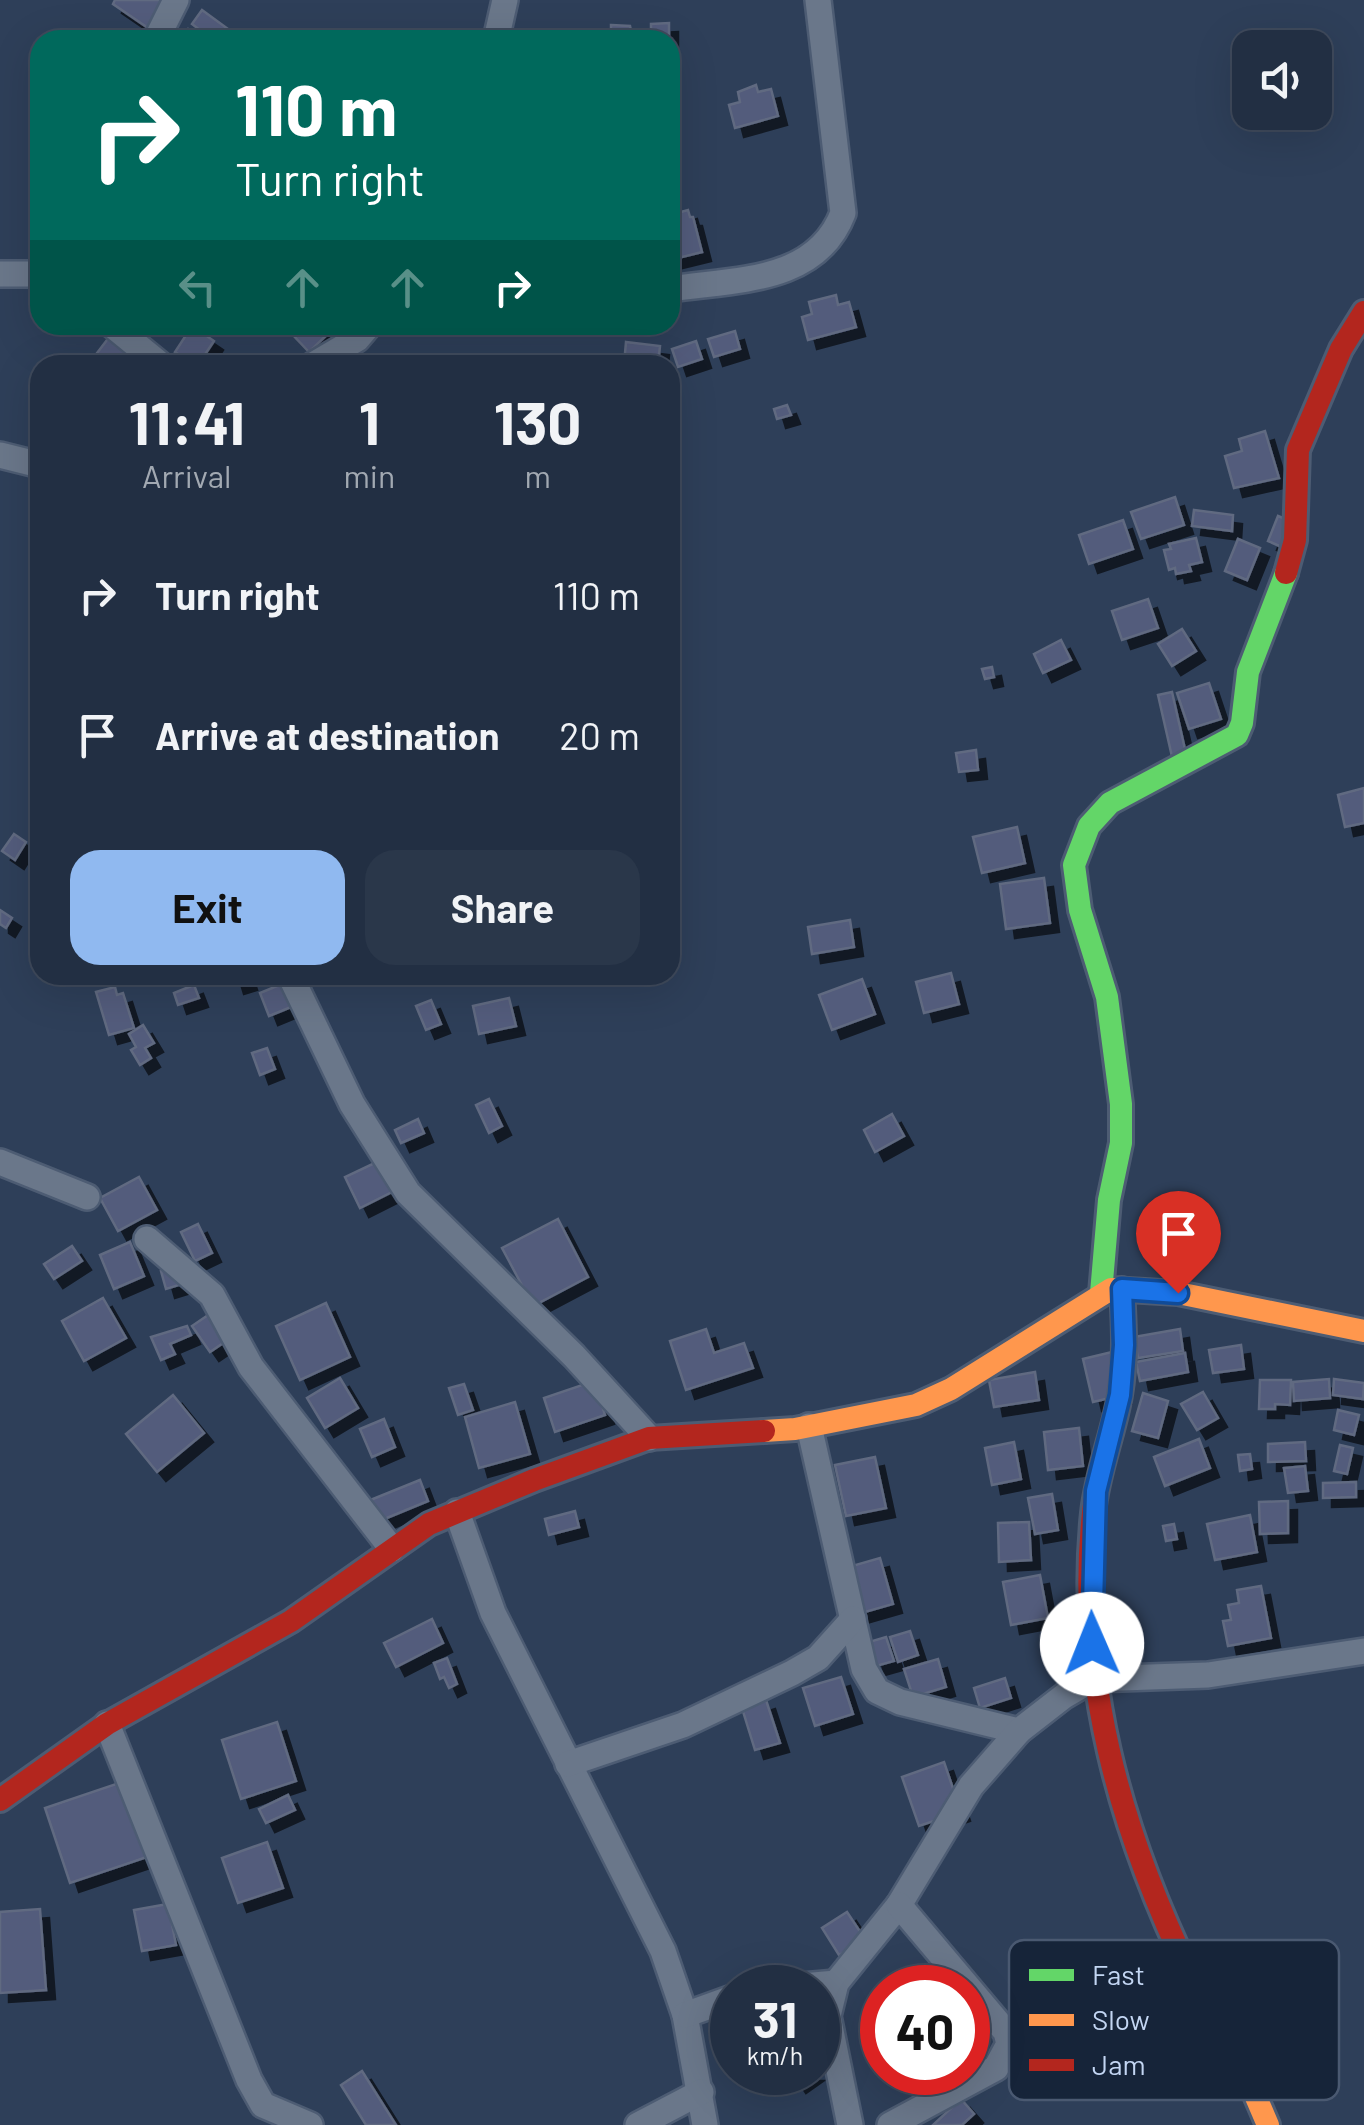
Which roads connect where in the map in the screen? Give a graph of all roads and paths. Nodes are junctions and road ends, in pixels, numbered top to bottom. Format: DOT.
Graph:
graph roads {
  1 [pos="176,0"];
  2 [pos="505,0"];
  3 [pos="818,0"];
  4 [pos="161,30"];
  5 [pos="498,30"];
  6 [pos="0,274"];
  7 [pos="30,274"];
  8 [pos="680,287"];
  9 [pos="1364,312"];
  10 [pos="124,335"];
  11 [pos="361,335"];
  12 [pos="149,355"];
  13 [pos="331,355"];
  14 [pos="0,455"];
  15 [pos="30,462"];
  16 [pos="295,985"];
  17 [pos="0,1162"];
  18 [pos="87,1197"];
  19 [pos="147,1240"];
  20 [pos="1112,1291"];
  21 [pos="1364,1330"];
  22 [pos="809,1426"];
  23 [pos="649,1438"];
  24 [pos="457,1512"];
  25 [pos="392,1548"];
  26 [pos="853,1619"];
  27 [pos="1364,1651"];
  28 [pos="1093,1679"];
  29 [pos="108,1724"];
  30 [pos="1018,1732"];
  31 [pos="568,1764"];
  32 [pos="0,1800"];
  33 [pos="899,1905"];
  34 [pos="1175,1940"];
  35 [pos="840,1978"];
  36 [pos="710,2006"];
  37 [pos="685,2015"];
  38 [pos="840,2075"];
  39 [pos="701,2092"];
  40 [pos="1261,2100"];
  41 [pos="310,2125"];
  42 [pos="638,2125"];
  43 [pos="705,2125"];
  44 [pos="850,2125"];
  45 [pos="890,2125"];
  46 [pos="1268,2125"];
  1 -- 4 [label="street"];
  2 -- 5 [label="street"];
  3 -- 8 [label="street"];
  6 -- 7 [label="street"];
  9 -- 20 [label="street"];
  10 -- 12 [label="street"];
  11 -- 13 [label="street"];
  14 -- 15 [label="street"];
  16 -- 23 [label="street"];
  17 -- 18 [label="street"];
  19 -- 25 [label="street"];
  20 -- 21 [label="street"];
  20 -- 22 [label="street"];
  20 -- 28 [label="street"];
  22 -- 23 [label="street"];
  22 -- 26 [label="street"];
  23 -- 24 [label="street"];
  24 -- 25 [label="street"];
  24 -- 31 [label="street"];
  25 -- 29 [label="street"];
  26 -- 30 [label="street"];
  26 -- 31 [label="street"];
  27 -- 28 [label="street"];
  28 -- 30 [label="street"];
  28 -- 34 [label="street"];
  29 -- 32 [label="street"];
  29 -- 41 [label="street"];
  30 -- 33 [label="street"];
  31 -- 37 [label="street"];
  33 -- 35 [label="street"];
  33 -- 45 [label="street"];
  36 -- 37 [label="street"];
  37 -- 39 [label="street"];
  38 -- 44 [label="street"];
  39 -- 42 [label="street"];
  39 -- 43 [label="street"];
  40 -- 46 [label="street"];
}
